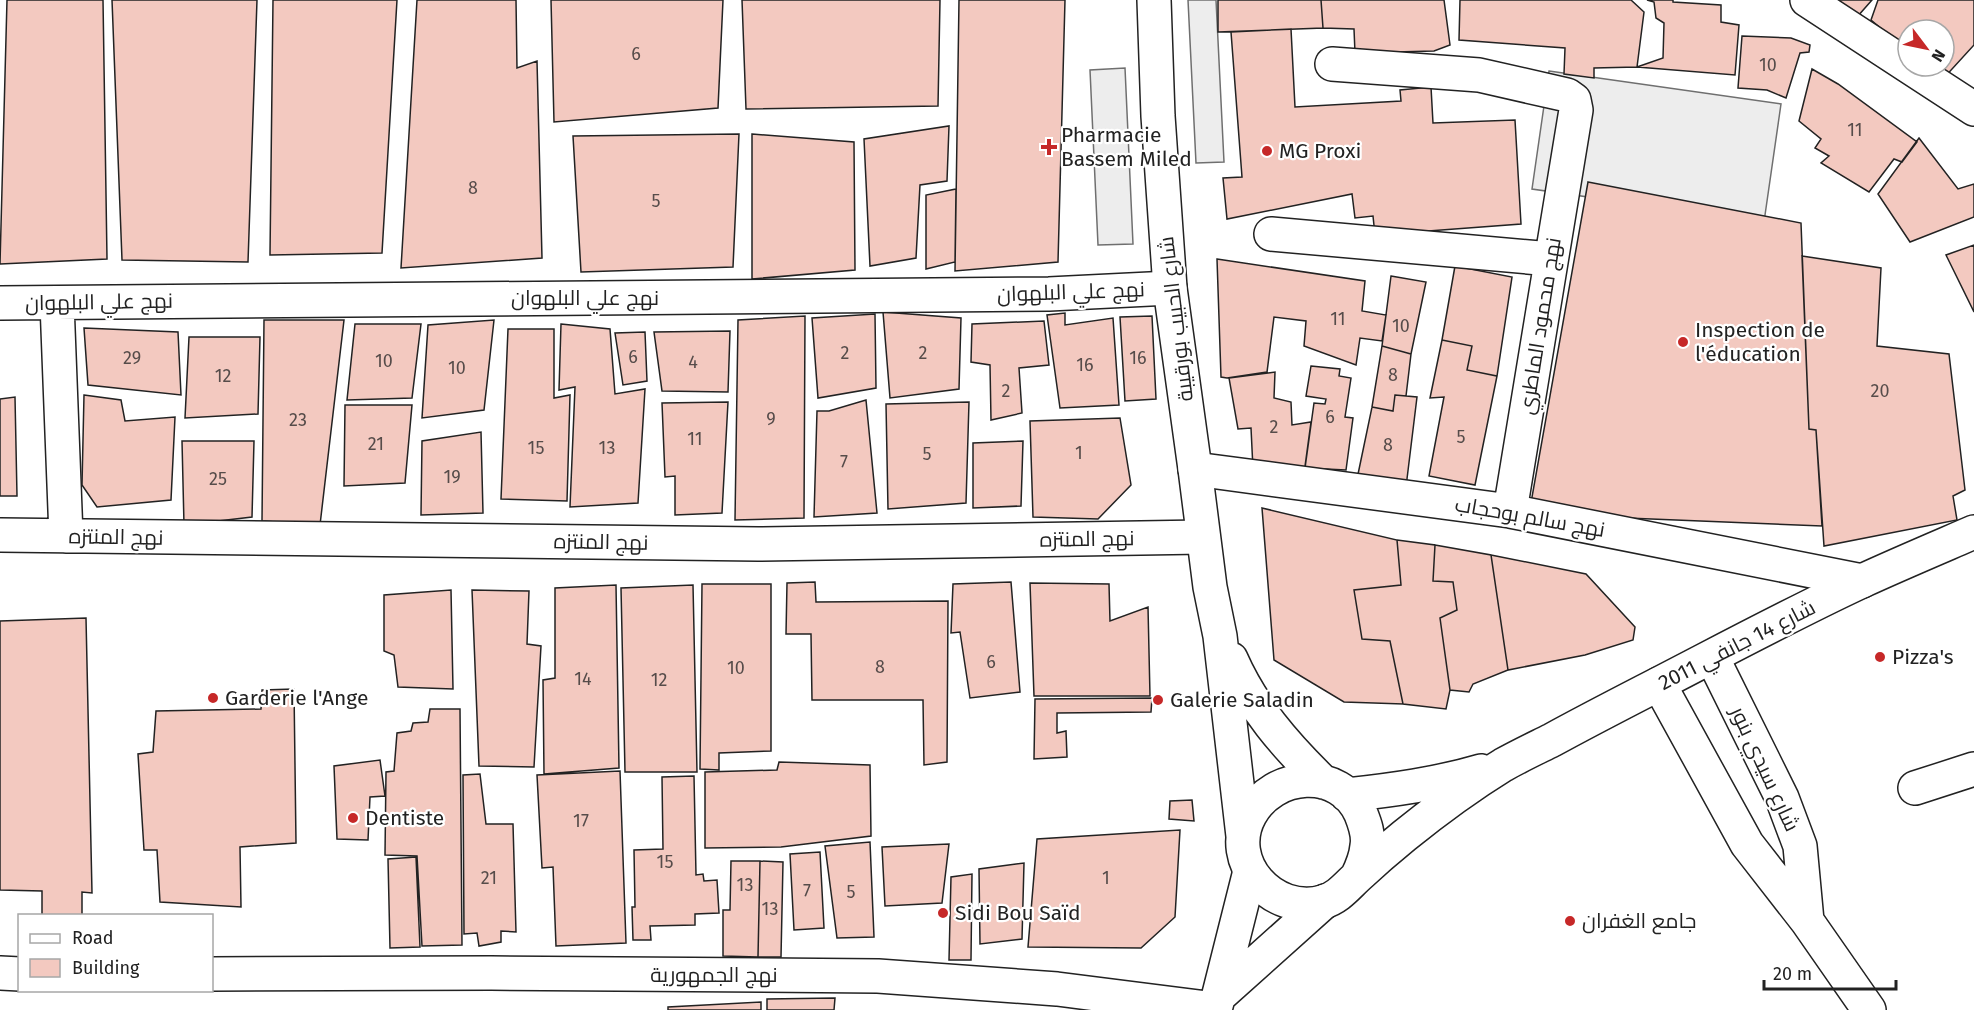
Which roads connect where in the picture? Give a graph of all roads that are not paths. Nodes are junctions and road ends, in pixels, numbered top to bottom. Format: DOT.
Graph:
graph roads {
  1 [pos="1154,0"];
  2 [pos="1807,0"];
  3 [pos="1896,58"];
  4 [pos="1332,64"];
  5 [pos="1926,78"];
  6 [pos="1974,109"];
  7 [pos="1271,234"];
  8 [pos="1551,259"];
  9 [pos="1170,288"];
  10 [pos="0,303"];
  11 [pos="57,303"];
  12 [pos="1195,469"];
  13 [pos="1510,511"];
  14 [pos="1974,532"];
  15 [pos="0,535"];
  16 [pos="66,536"];
  17 [pos="1203,537"];
  18 [pos="1862,581"];
  19 [pos="1220,636"];
  20 [pos="1712,657"];
  21 [pos="1659,684"];
  22 [pos="1503,765"];
  23 [pos="1974,769"];
  24 [pos="1335,788"];
  25 [pos="1915,788"];
  26 [pos="1243,839"];
  27 [pos="1251,871"];
  28 [pos="1357,877"];
  29 [pos="1325,902"];
  30 [pos="1807,921"];
  31 [pos="0,974"];
  32 [pos="18,974"];
  33 [pos="213,974"];
  34 [pos="1057,989"];
  35 [pos="1217,1005"];
  36 [pos="1032,1010"];
  37 [pos="1869,1010"];
  1 -- 9 [label="street, شارع الحبيب بورقيبة"];
  2 -- 3 [label="street"];
  4 -- 8 [label="street, نهج محمود الماطري"];
  5 -- 6 [label="street"];
  7 -- 8 [label="street"];
  8 -- 13 [label="street, نهج محمود الماطري"];
  9 -- 11 [label="street, نهج علي البلهوان"];
  9 -- 12 [label="street, شارع الحبيب بورقيبة"];
  10 -- 11 [label="street, نهج علي البلهوان"];
  11 -- 16 [label="street"];
  12 -- 13 [label="street, نهج سالم بوحجاب"];
  12 -- 17 [label="street, شارع الحبيب بورقيبة"];
  13 -- 18 [label="street, نهج سالم بوحجاب"];
  14 -- 18 [label="street, شارع 14 جانفي 2011"];
  15 -- 16 [label="street, نهج المنتزه"];
  16 -- 17 [label="street, نهج المنتزه"];
  17 -- 19 [label="street, شارع الحبيب بورقيبة"];
  18 -- 20 [label="street, شارع 14 جانفي 2011"];
  19 -- 24 [label="street, شارع الحبيب بورقيبة"];
  19 -- 26 [label="street, شارع الحبيب بورقيبة"];
  20 -- 21 [label="street, شارع 14 جانفي 2011"];
  20 -- 30 [label="street, شارع سيدي بنور"];
  21 -- 22 [label="street, شارع 14 جانفي 2011"];
  21 -- 30 [label="street, شارع سيدي بنور"];
  22 -- 24 [label="street, شارع 14 جانفي 2011"];
  22 -- 28 [label="street, شارع 14 جانفي 2011"];
  23 -- 25 [label="street"];
  24 -- 26 [label="street"];
  24 -- 28 [label="street"];
  26 -- 27 [label="street"];
  27 -- 29 [label="street"];
  27 -- 35 [label="street"];
  28 -- 29 [label="street"];
  29 -- 35 [label="street"];
  30 -- 37 [label="street, شارع سيدي بنور"];
  31 -- 32 [label="street"];
  33 -- 34 [label="street, نهج الجمهورية"];
  34 -- 35 [label="street, نهج الجمهورية"];
  34 -- 36 [label="street"];
}
